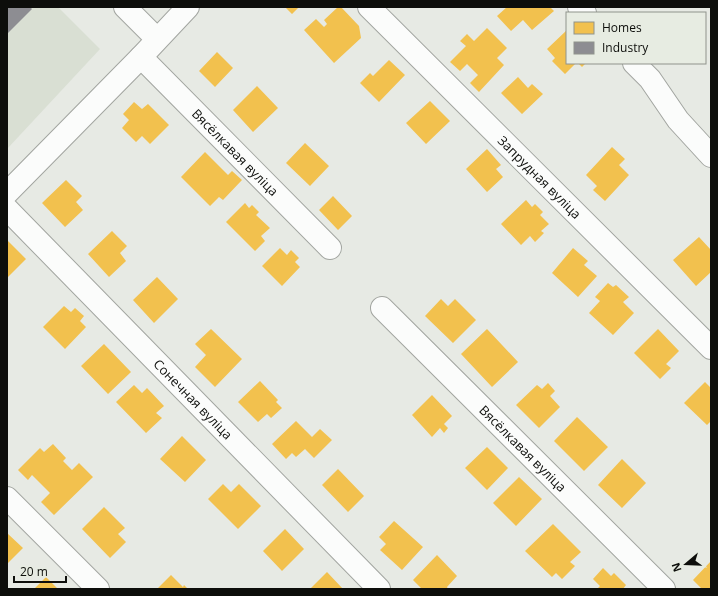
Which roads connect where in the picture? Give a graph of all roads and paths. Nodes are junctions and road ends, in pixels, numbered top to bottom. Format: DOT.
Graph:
graph roads {
  1 [pos="125,7"];
  2 [pos="188,7"];
  3 [pos="369,7"];
  4 [pos="157,39"];
  5 [pos="141,57"];
  6 [pos="635,64"];
  7 [pos="711,156"];
  8 [pos="7,193"];
  9 [pos="7,209"];
  10 [pos="330,248"];
  11 [pos="382,308"];
  12 [pos="711,348"];
  13 [pos="7,498"];
  14 [pos="98,589"];
  15 [pos="379,589"];
  16 [pos="664,589"];
  1 -- 4 [label="street"];
  2 -- 4 [label="street"];
  3 -- 12 [label="street, Запрудная вуліца"];
  4 -- 5 [label="street"];
  5 -- 8 [label="street"];
  5 -- 10 [label="street, Вясёлкавая вуліца"];
  6 -- 7 [label="street"];
  9 -- 15 [label="street, Сонечная вуліца"];
  11 -- 16 [label="street, Вясёлкавая вуліца"];
  13 -- 14 [label="street"];
}
